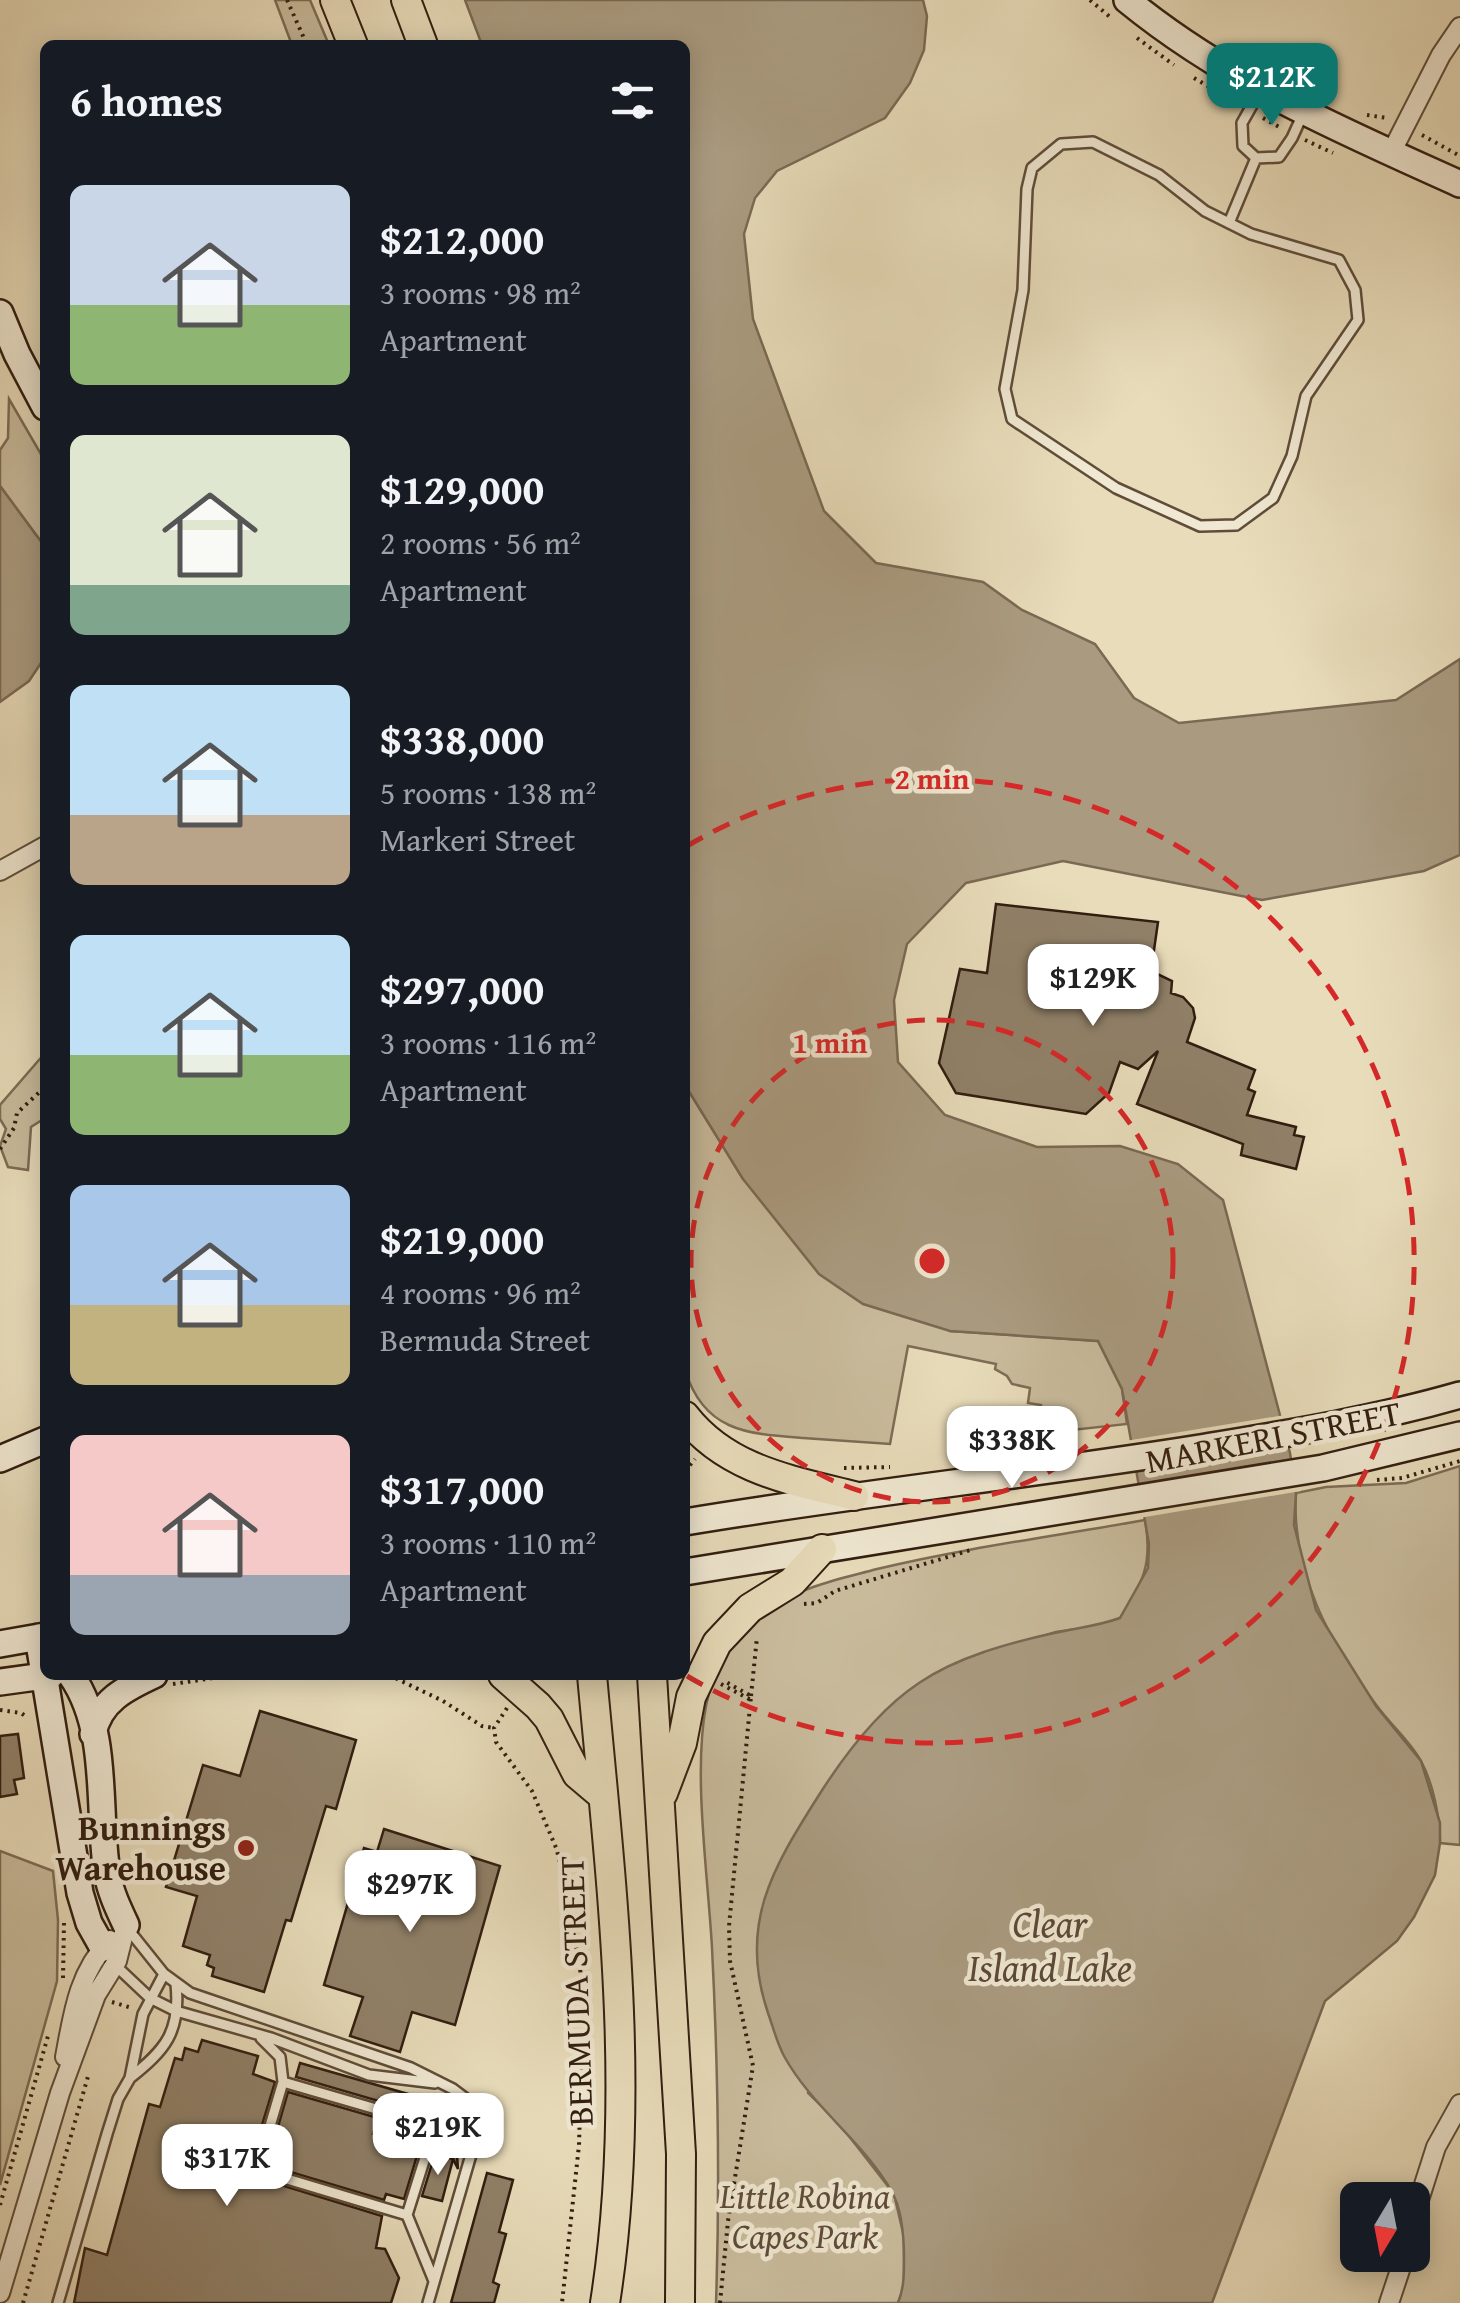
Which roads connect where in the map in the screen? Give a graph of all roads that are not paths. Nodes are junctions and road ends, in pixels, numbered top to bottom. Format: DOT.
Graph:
graph roads {
  1 [pos="334,0"];
  2 [pos="406,0"];
  3 [pos="1126,0"];
  4 [pos="1460,27"];
  5 [pos="351,40"];
  6 [pos="422,40"];
  7 [pos="1259,104"];
  8 [pos="1294,122"];
  9 [pos="1391,152"];
  10 [pos="1256,158"];
  11 [pos="1460,184"];
  12 [pos="1229,223"];
  13 [pos="0,313"];
  14 [pos="40,398"];
  15 [pos="40,849"];
  16 [pos="0,870"];
  17 [pos="1460,1395"];
  18 [pos="690,1421"];
  19 [pos="1460,1435"];
  20 [pos="40,1442"];
  21 [pos="0,1459"];
  22 [pos="854,1496"];
  23 [pos="690,1521"];
  24 [pos="822,1548"];
  25 [pos="690,1571"];
  26 [pos="40,1640"];
  27 [pos="0,1644"];
  28 [pos="40,1677"];
  29 [pos="49,1680"];
  30 [pos="74,1680"];
  31 [pos="146,1680"];
  32 [pos="592,1680"];
  33 [pos="652,1680"];
  34 [pos="0,1682"];
  35 [pos="508,1687"];
  36 [pos="93,1734"];
  37 [pos="97,1760"];
  38 [pos="603,1796"];
  39 [pos="65,1800"];
  40 [pos="660,1802"];
  41 [pos="126,1925"];
  42 [pos="109,1956"];
  43 [pos="164,1974"];
  44 [pos="176,1984"];
  45 [pos="150,1998"];
  46 [pos="176,2011"];
  47 [pos="255,2034"];
  48 [pos="130,2078"];
  49 [pos="283,2082"];
  50 [pos="440,2084"];
  51 [pos="1460,2104"];
  52 [pos="1425,2182"];
  53 [pos="407,2215"];
  54 [pos="1399,2272"];
  55 [pos="434,2282"];
  56 [pos="1,2283"];
  57 [pos="58,2303"];
  58 [pos="428,2303"];
  59 [pos="604,2303"];
  60 [pos="680,2303"];
  61 [pos="1388,2303"];
  1 -- 5 [label="main road"];
  2 -- 6 [label="main road"];
  3 -- 7 [label="main road"];
  4 -- 9 [label="street"];
  7 -- 8 [label="main road"];
  7 -- 10 [label="lane"];
  8 -- 9 [label="main road"];
  8 -- 10 [label="lane"];
  9 -- 11 [label="main road"];
  10 -- 12 [label="lane"];
  12 -- 12 [label="lane"];
  13 -- 14 [label="main road"];
  15 -- 16 [label="street"];
  17 -- 22 [label="main road, MARKERI STREET"];
  18 -- 22 [label="main road"];
  19 -- 24 [label="main road, MARKERI STREET"];
  20 -- 21 [label="main road"];
  22 -- 23 [label="main road, MARKERI STREET"];
  24 -- 25 [label="main road, MARKERI STREET"];
  24 -- 40 [label="main road"];
  26 -- 27 [label="main road"];
  28 -- 34 [label="main road"];
  29 -- 39 [label="main road"];
  30 -- 36 [label="main road"];
  31 -- 36 [label="main road"];
  32 -- 38 [label="main road, BERMUDA STREET"];
  33 -- 40 [label="main road"];
  35 -- 38 [label="main road"];
  36 -- 37 [label="main road"];
  37 -- 39 [label="main road"];
  37 -- 41 [label="main road"];
  38 -- 59 [label="main road, BERMUDA STREET"];
  39 -- 42 [label="main road"];
  40 -- 60 [label="main road"];
  41 -- 42 [label="street"];
  41 -- 43 [label="lane"];
  42 -- 45 [label="lane"];
  42 -- 56 [label="street"];
  43 -- 44 [label="lane"];
  43 -- 45 [label="lane"];
  44 -- 46 [label="lane"];
  44 -- 50 [label="lane"];
  45 -- 46 [label="lane"];
  45 -- 48 [label="lane"];
  46 -- 47 [label="lane"];
  46 -- 48 [label="lane"];
  47 -- 49 [label="lane"];
  47 -- 50 [label="lane"];
  48 -- 57 [label="lane"];
  49 -- 53 [label="lane"];
  49 -- 53 [label="lane"];
  50 -- 55 [label="lane"];
  51 -- 52 [label="street"];
  53 -- 55 [label="lane"];
  54 -- 61 [label="street"];
  55 -- 58 [label="lane"];
}
